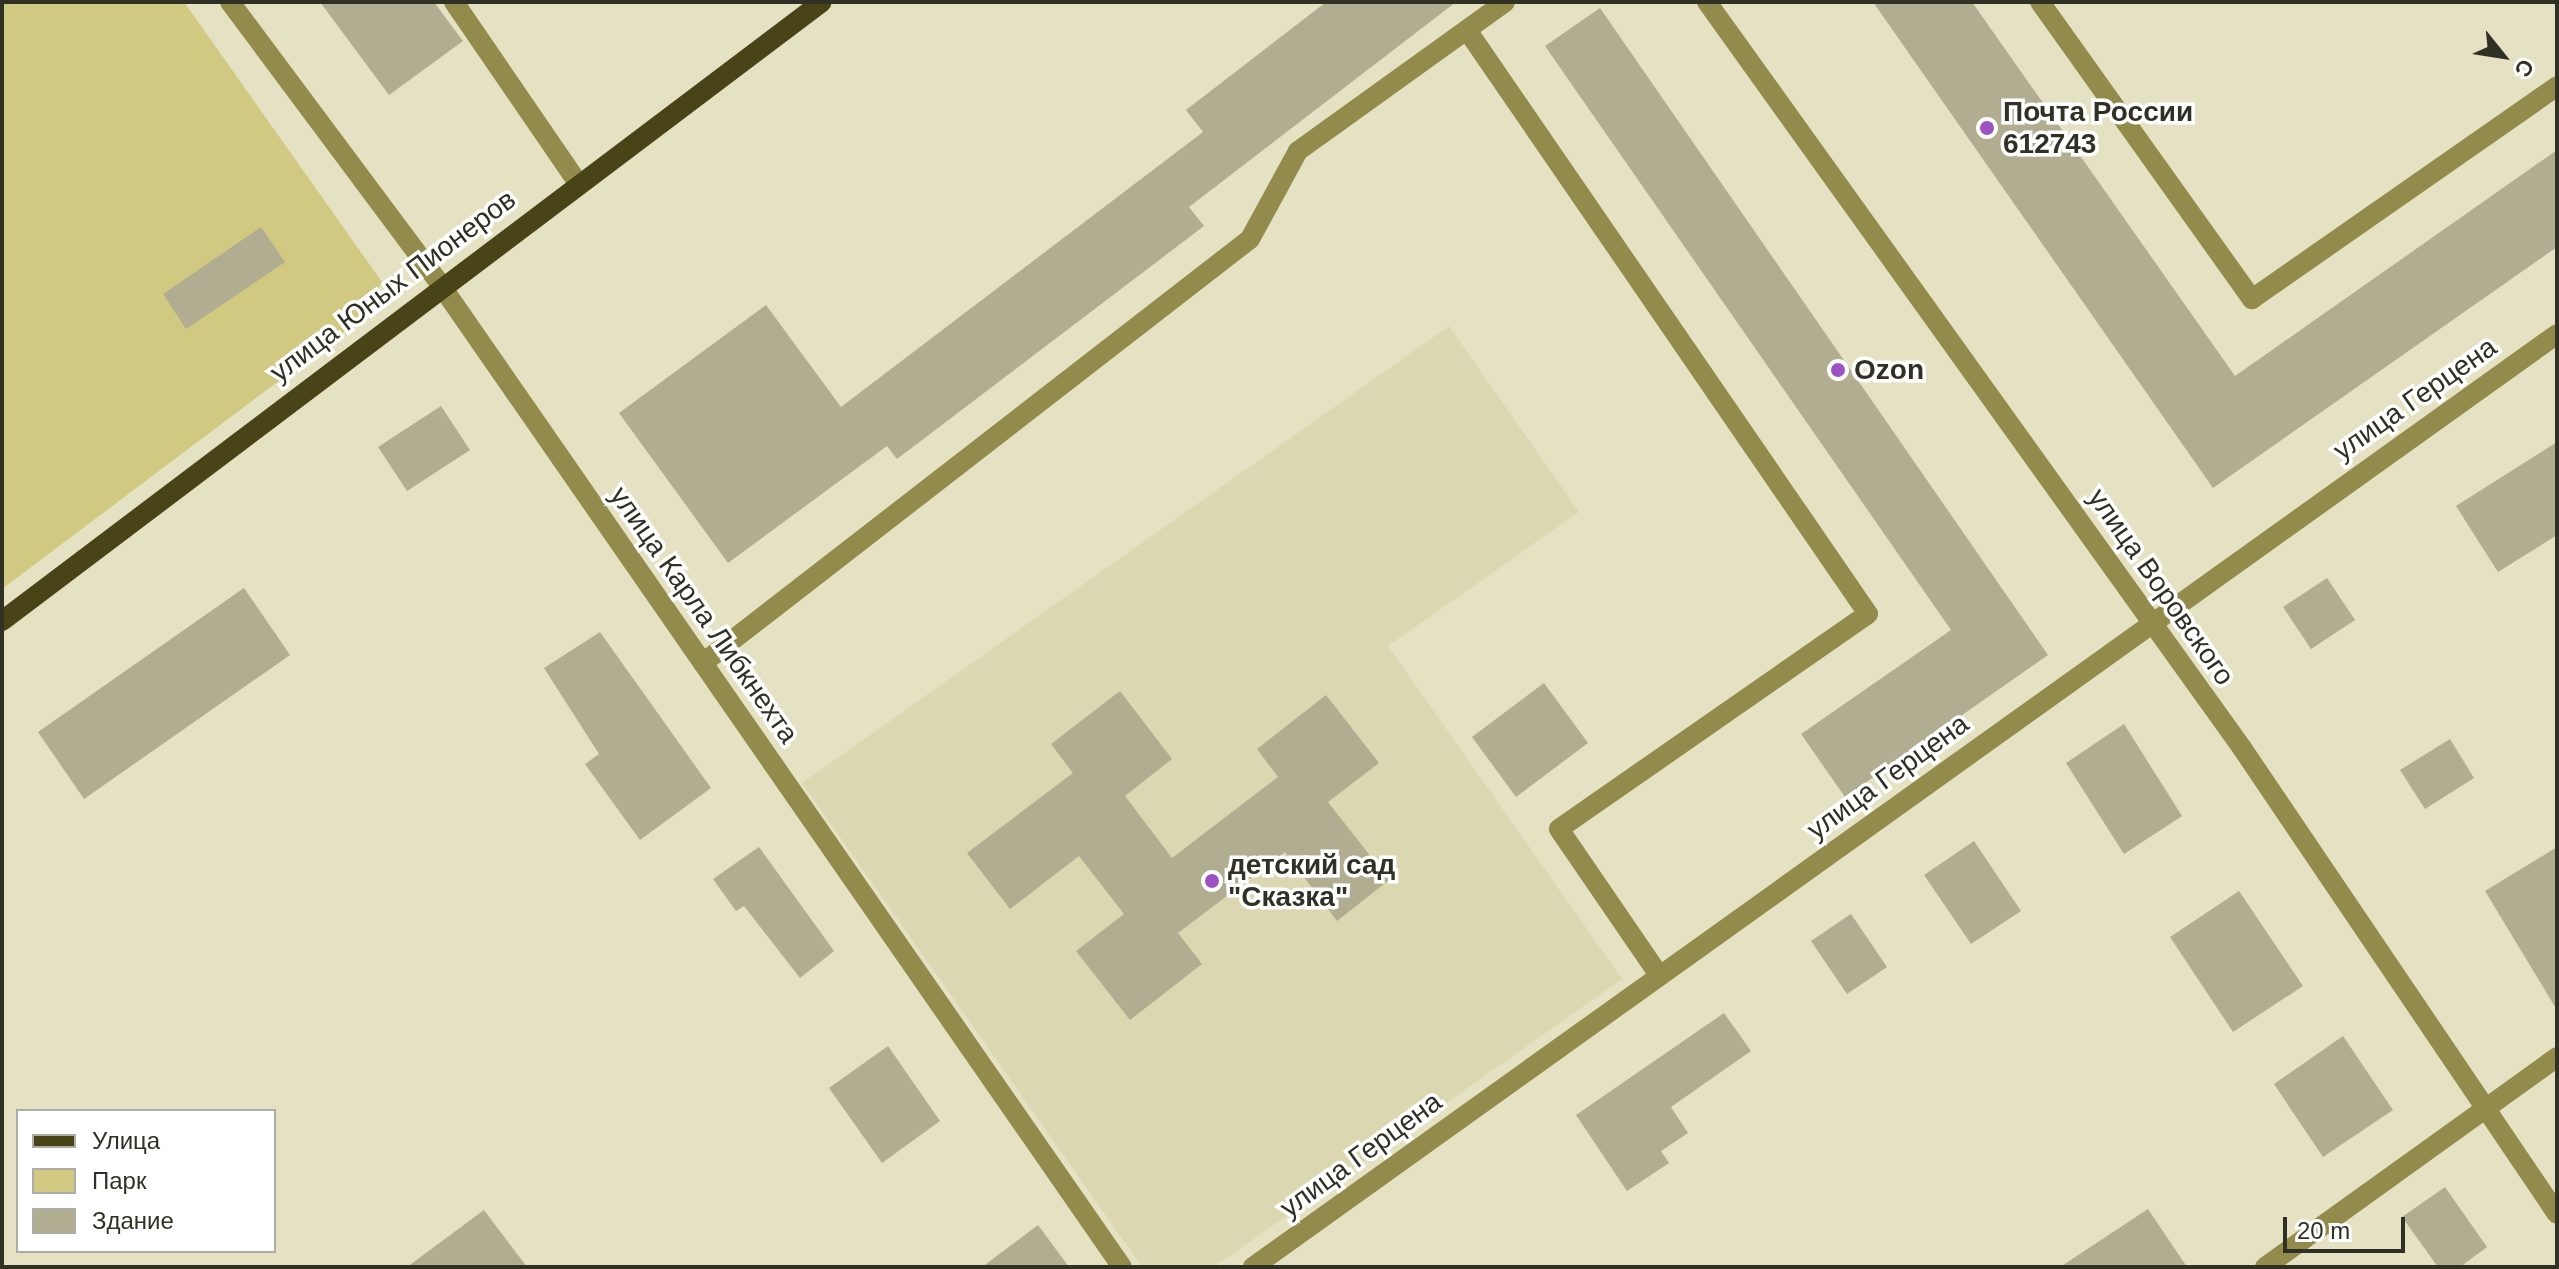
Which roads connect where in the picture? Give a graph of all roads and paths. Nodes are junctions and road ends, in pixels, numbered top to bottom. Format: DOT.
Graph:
graph roads {
  1 [pos="230,2"];
  2 [pos="454,2"];
  3 [pos="822,2"];
  4 [pos="1505,2"];
  5 [pos="1707,2"];
  6 [pos="2040,2"];
  7 [pos="1467,30"];
  8 [pos="2557,86"];
  9 [pos="578,183"];
  10 [pos="440,284"];
  11 [pos="2557,334"];
  12 [pos="2,621"];
  13 [pos="2152,621"];
  14 [pos="703,663"];
  15 [pos="1659,975"];
  16 [pos="2557,1057"];
  17 [pos="2484,1106"];
  18 [pos="2557,1214"];
  19 [pos="1122,1267"];
  20 [pos="1253,1267"];
  21 [pos="2265,1267"];
  1 -- 10 [label="street, улица Карла Либкнехта"];
  2 -- 9 [label="street"];
  3 -- 9 [label="main road, улица Юных Пионеров"];
  4 -- 7 [label="street"];
  5 -- 13 [label="street, улица Воровского"];
  6 -- 8 [label="street"];
  7 -- 14 [label="street"];
  7 -- 15 [label="street"];
  9 -- 10 [label="main road, улица Юных Пионеров"];
  10 -- 12 [label="main road, улица Юных Пионеров"];
  10 -- 14 [label="street, улица Карла Либкнехта"];
  11 -- 13 [label="street, улица Герцена"];
  13 -- 15 [label="street, улица Герцена"];
  13 -- 17 [label="street, улица Воровского"];
  14 -- 19 [label="street, улица Карла Либкнехта"];
  15 -- 20 [label="street, улица Герцена"];
  16 -- 17 [label="street"];
  17 -- 18 [label="street, улица Воровского"];
  17 -- 21 [label="street"];
}
